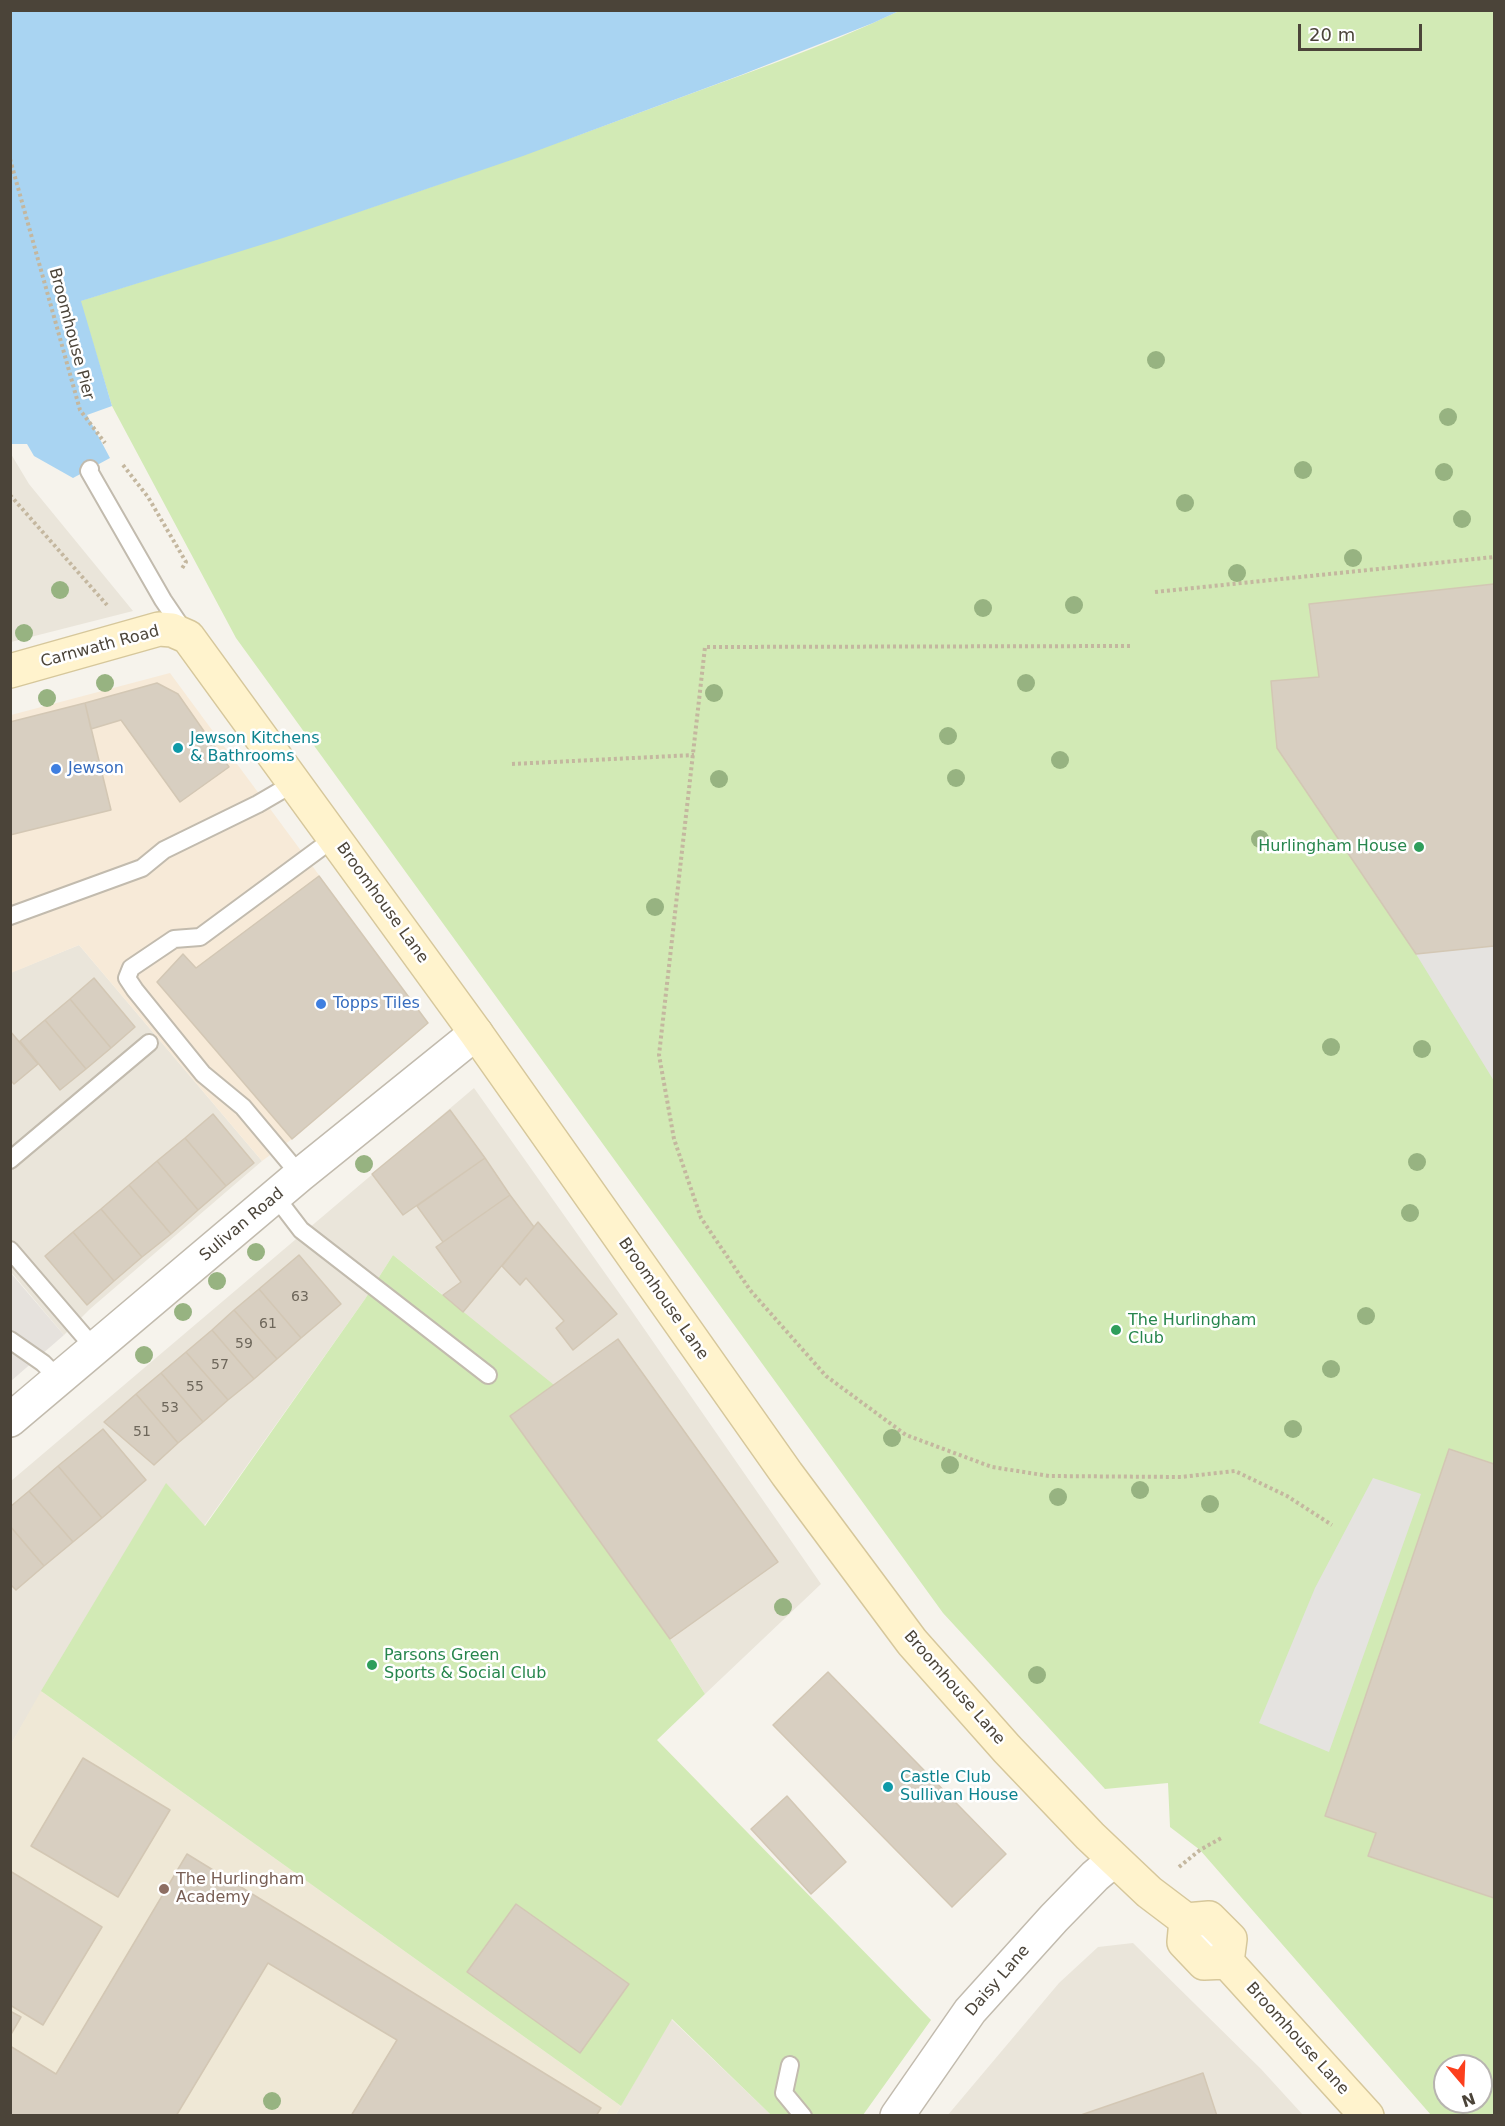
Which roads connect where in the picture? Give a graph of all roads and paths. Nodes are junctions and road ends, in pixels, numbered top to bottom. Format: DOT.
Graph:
graph roads {
  1 [pos="10,159"];
  2 [pos="107,445"];
  3 [pos="121,462"];
  4 [pos="90,469"];
  5 [pos="10,495"];
  6 [pos="148,497"];
  7 [pos="1494,557"];
  8 [pos="1155,592"];
  9 [pos="135,637"];
  10 [pos="188,637"];
  11 [pos="1130,646"];
  12 [pos="10,671"];
  13 [pos="694,755"];
  14 [pos="512,764"];
  15 [pos="294,783"];
  16 [pos="334,838"];
  17 [pos="10,916"];
  18 [pos="476,1033"];
  19 [pos="149,1043"];
  20 [pos="10,1160"];
  21 [pos="300,1175"];
  22 [pos="275,1196"];
  23 [pos="10,1250"];
  24 [pos="10,1340"];
  25 [pos="95,1349"];
  26 [pos="488,1375"];
  27 [pos="58,1379"];
  28 [pos="10,1420"];
  29 [pos="1332,1525"];
  30 [pos="1223,1837"];
  31 [pos="1114,1860"];
  32 [pos="1149,1892"];
  33 [pos="790,2065"];
  34 [pos="803,2115"];
  35 [pos="897,2115"];
  36 [pos="1367,2115"];
  1 -- 2 [label="path, Broomhouse Pier"];
  3 -- 6 [label="path"];
  4 -- 10 [label="lane"];
  5 -- 9 [label="path"];
  7 -- 8 [label="path"];
  9 -- 10 [label="street, Carnwath Road"];
  9 -- 12 [label="street, Carnwath Road"];
  10 -- 15 [label="street, Broomhouse Lane"];
  11 -- 13 [label="path"];
  13 -- 14 [label="path"];
  13 -- 29 [label="path"];
  15 -- 16 [label="street, Broomhouse Lane"];
  15 -- 17 [label="lane"];
  16 -- 18 [label="street, Broomhouse Lane"];
  16 -- 21 [label="lane"];
  18 -- 21 [label="street, Sulivan Road"];
  18 -- 31 [label="street, Broomhouse Lane"];
  19 -- 20 [label="lane"];
  21 -- 22 [label="street, Sulivan Road"];
  22 -- 25 [label="street, Sulivan Road"];
  22 -- 26 [label="lane"];
  23 -- 25 [label="lane"];
  24 -- 27 [label="lane"];
  25 -- 27 [label="street, Sulivan Road"];
  27 -- 28 [label="street, Sulivan Road"];
  30 -- 32 [label="path"];
  31 -- 32 [label="street, Broomhouse Lane"];
  31 -- 35 [label="street, Daisy Lane"];
  32 -- 36 [label="street, Broomhouse Lane"];
  33 -- 34 [label="lane"];
}
